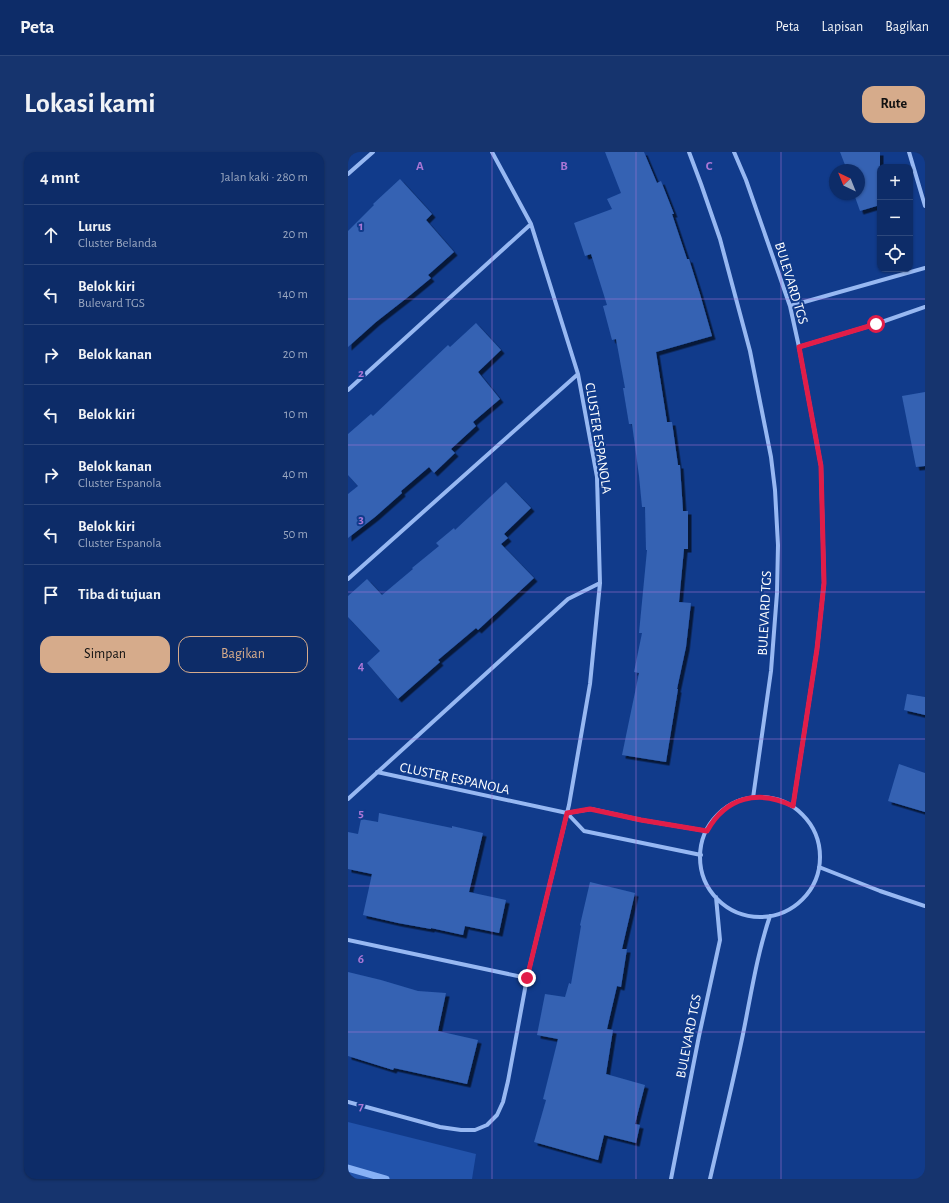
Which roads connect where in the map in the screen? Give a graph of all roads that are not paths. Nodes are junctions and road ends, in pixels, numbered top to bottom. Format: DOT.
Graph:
graph roads {
  1 [pos="373,152"];
  2 [pos="492,152"];
  3 [pos="689,152"];
  4 [pos="734,152"];
  5 [pos="908,152"];
  6 [pos="348,174"];
  7 [pos="925,206"];
  8 [pos="531,224"];
  9 [pos="925,268"];
  10 [pos="790,306"];
  11 [pos="925,307"];
  12 [pos="799,347"];
  13 [pos="578,374"];
  14 [pos="348,390"];
  15 [pos="348,579"];
  16 [pos="600,583"];
  17 [pos="377,772"];
  18 [pos="753,798"];
  19 [pos="348,799"];
  20 [pos="793,806"];
  21 [pos="567,813"];
  22 [pos="707,831"];
  23 [pos="701,855"];
  24 [pos="819,867"];
  25 [pos="716,897"];
  26 [pos="925,906"];
  27 [pos="770,916"];
  28 [pos="348,940"];
  29 [pos="527,978"];
  30 [pos="348,1102"];
  31 [pos="671,1179"];
  32 [pos="710,1179"];
  1 -- 6 [label="street"];
  2 -- 8 [label="street, CLUSTER ESPANOLA"];
  3 -- 18 [label="street, BULEVARD TGS"];
  4 -- 10 [label="street, BULEVARD TGS"];
  5 -- 7 [label="street"];
  8 -- 13 [label="street, CLUSTER ESPANOLA"];
  8 -- 14 [label="street"];
  9 -- 10 [label="street"];
  10 -- 12 [label="street, BULEVARD TGS"];
  11 -- 12 [label="street"];
  12 -- 20 [label="street, BULEVARD TGS"];
  13 -- 15 [label="street"];
  13 -- 16 [label="street, CLUSTER ESPANOLA"];
  16 -- 17 [label="street"];
  16 -- 21 [label="street, CLUSTER ESPANOLA"];
  17 -- 19 [label="street"];
  17 -- 21 [label="street, CLUSTER ESPANOLA"];
  18 -- 20 [label="street"];
  18 -- 22 [label="street"];
  20 -- 24 [label="street"];
  21 -- 22 [label="street, CLUSTER ESPANOLA"];
  21 -- 23 [label="street"];
  21 -- 29 [label="street, CLUSTER ESPANOLA"];
  22 -- 23 [label="street"];
  23 -- 25 [label="street"];
  24 -- 26 [label="street"];
  24 -- 27 [label="street"];
  25 -- 27 [label="street"];
  25 -- 31 [label="street, BULEVARD TGS"];
  27 -- 32 [label="street"];
  28 -- 29 [label="street"];
  29 -- 30 [label="street, CLUSTER ESPANOLA"];
}
